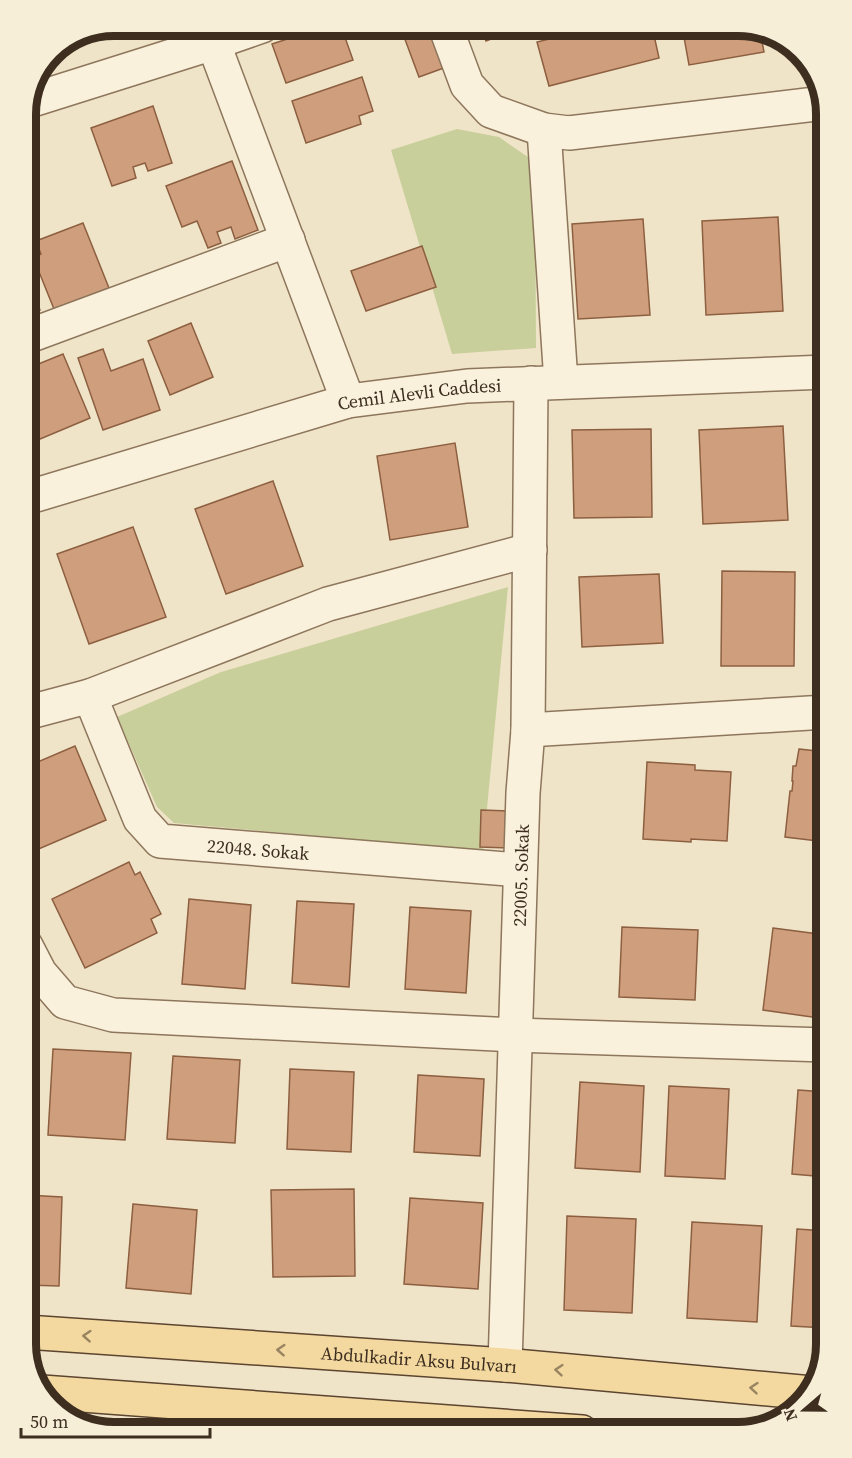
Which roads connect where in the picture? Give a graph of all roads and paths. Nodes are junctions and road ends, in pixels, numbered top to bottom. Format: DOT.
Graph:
graph roads {
  1 [pos="205,36"];
  2 [pos="211,36"];
  3 [pos="449,36"];
  4 [pos="38,98"];
  5 [pos="815,104"];
  6 [pos="544,130"];
  7 [pos="288,240"];
  8 [pos="36,333"];
  9 [pos="816,372"];
  10 [pos="546,383"];
  11 [pos="348,401"];
  12 [pos="36,495"];
  13 [pos="530,550"];
  14 [pos="90,696"];
  15 [pos="36,710"];
  16 [pos="816,713"];
  17 [pos="528,730"];
  18 [pos="520,870"];
  19 [pos="36,965"];
  20 [pos="514,1035"];
  21 [pos="816,1046"];
  22 [pos="36,1333"];
  23 [pos="505,1365"];
  24 [pos="774,1390"];
  25 [pos="54,1394"];
  26 [pos="249,1420"];
  27 [pos="302,1422"];
  1 -- 4 [label="street"];
  2 -- 7 [label="street"];
  3 -- 6 [label="street"];
  5 -- 6 [label="street"];
  6 -- 10 [label="street, 22005. Sokak"];
  7 -- 8 [label="street"];
  7 -- 11 [label="street"];
  9 -- 10 [label="street, Cemil Alevli Caddesi"];
  10 -- 11 [label="street, Cemil Alevli Caddesi"];
  10 -- 13 [label="street, 22005. Sokak"];
  11 -- 12 [label="street, Cemil Alevli Caddesi"];
  13 -- 14 [label="street"];
  13 -- 17 [label="street, 22005. Sokak"];
  14 -- 15 [label="street"];
  14 -- 18 [label="street, 22048. Sokak"];
  16 -- 17 [label="street"];
  17 -- 18 [label="street, 22005. Sokak"];
  18 -- 20 [label="street, 22005. Sokak"];
  19 -- 20 [label="street"];
  20 -- 21 [label="street"];
  20 -- 23 [label="street, 22005. Sokak"];
  23 -- 22 [label="main road, Abdulkadir Aksu Bulvarı, one-way"];
  24 -- 23 [label="main road, Abdulkadir Aksu Bulvarı, one-way"];
  25 -- 26 [label="main road"];
  26 -- 27 [label="main road"];
}
